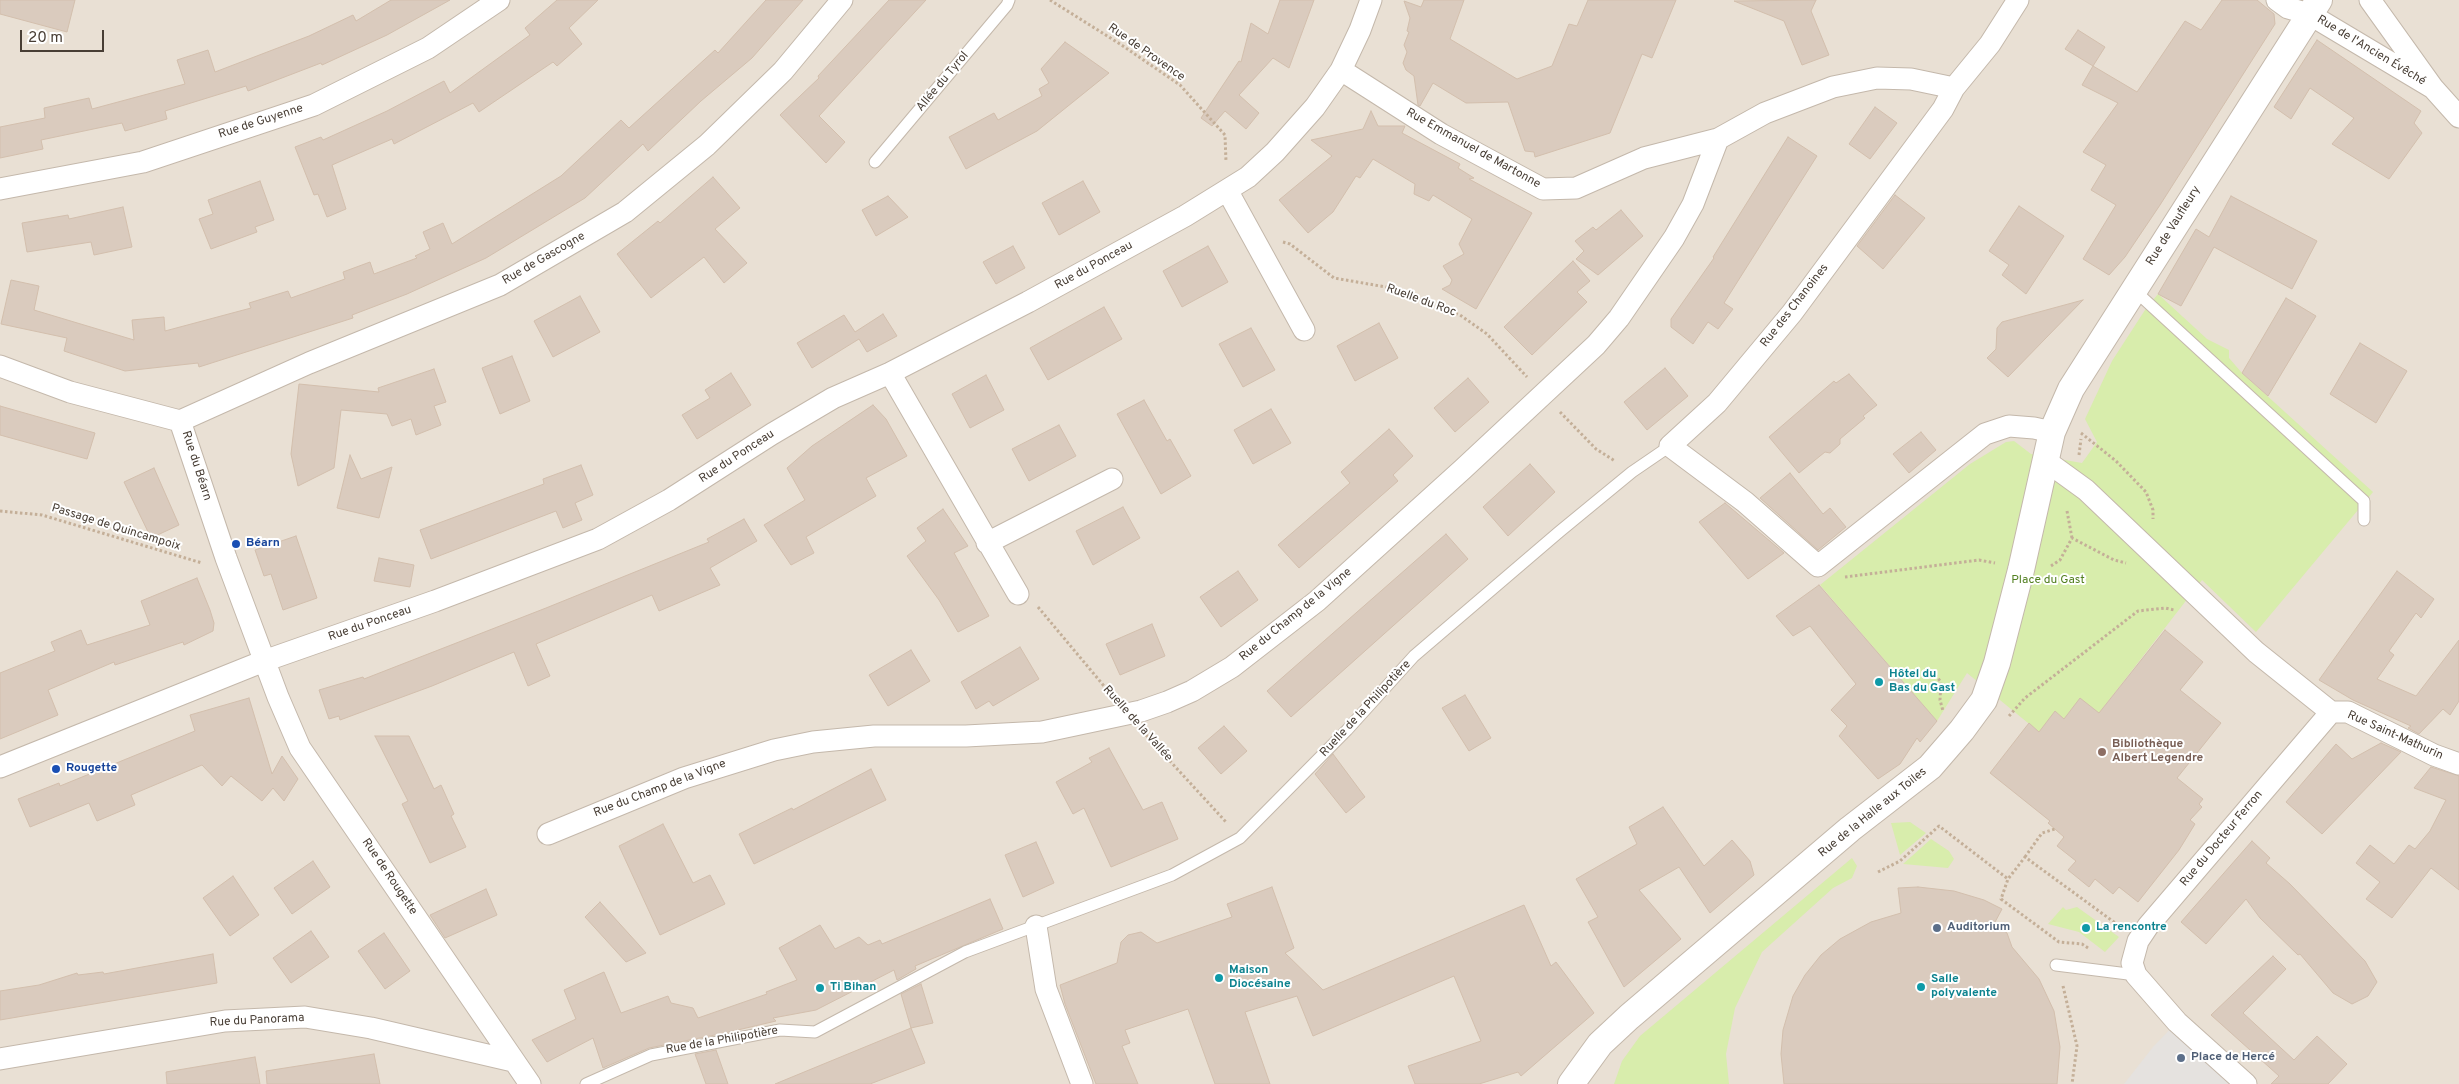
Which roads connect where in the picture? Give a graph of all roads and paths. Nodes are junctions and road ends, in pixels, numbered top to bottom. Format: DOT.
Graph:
graph roads {
  1 [pos="842,0"];
  2 [pos="1009,0"];
  3 [pos="1050,0"];
  4 [pos="1371,0"];
  5 [pos="2018,0"];
  6 [pos="2277,0"];
  7 [pos="2370,0"];
  8 [pos="494,1"];
  9 [pos="2314,7"];
  10 [pos="1341,70"];
  11 [pos="1954,88"];
  12 [pos="2433,88"];
  13 [pos="2459,117"];
  14 [pos="1718,139"];
  15 [pos="875,162"];
  16 [pos="0,189"];
  17 [pos="1227,190"];
  18 [pos="1251,233"];
  19 [pos="2133,289"];
  20 [pos="1304,330"];
  21 [pos="0,366"];
  22 [pos="890,373"];
  23 [pos="1543,395"];
  24 [pos="180,421"];
  25 [pos="2052,432"];
  26 [pos="1670,446"];
  27 [pos="2078,458"];
  28 [pos="2046,461"];
  29 [pos="1632,472"];
  30 [pos="1112,479"];
  31 [pos="0,511"];
  32 [pos="2067,511"];
  33 [pos="2364,520"];
  34 [pos="2153,527"];
  35 [pos="2072,538"];
  36 [pos="987,543"];
  37 [pos="226,558"];
  38 [pos="2132,563"];
  39 [pos="2002,565"];
  40 [pos="2049,567"];
  41 [pos="1840,578"];
  42 [pos="1018,594"];
  43 [pos="1038,607"];
  44 [pos="2180,612"];
  45 [pos="264,661"];
  46 [pos="1935,675"];
  47 [pos="2331,712"];
  48 [pos="1127,715"];
  49 [pos="1944,716"];
  50 [pos="2004,720"];
  51 [pos="2459,764"];
  52 [pos="0,766"];
  53 [pos="2055,828"];
  54 [pos="548,834"];
  55 [pos="1240,838"];
  56 [pos="2025,857"];
  57 [pos="1878,872"];
  58 [pos="2008,879"];
  59 [pos="1036,926"];
  60 [pos="2138,941"];
  61 [pos="2060,942"];
  62 [pos="2095,952"];
  63 [pos="2056,965"];
  64 [pos="2136,975"];
  65 [pos="0,1059"];
  66 [pos="513,1061"];
  67 [pos="530,1084"];
  68 [pos="586,1084"];
  69 [pos="1082,1084"];
  70 [pos="1571,1084"];
  71 [pos="2072,1084"];
  72 [pos="2246,1084"];
  1 -- 24 [label="street, Rue de Gascogne"];
  2 -- 15 [label="lane, Allée du Tyrol"];
  3 -- 17 [label="path, Rue de Provence"];
  4 -- 10 [label="street, Rue du Ponceau"];
  5 -- 11 [label="street, Rue des Chanoines"];
  6 -- 9 [label="street, Rue de l'Ancien Évêché"];
  7 -- 12 [label="street, Rue de l'Ancien Évêché"];
  8 -- 16 [label="street, Rue de Guyenne"];
  9 -- 12 [label="street, Rue de l'Ancien Évêché"];
  9 -- 19 [label="street, Rue de Vaufleury"];
  10 -- 14 [label="street, Rue Emmanuel de Martonne"];
  10 -- 17 [label="street, Rue du Ponceau"];
  11 -- 14 [label="street, Rue Emmanuel de Martonne"];
  11 -- 26 [label="street, Rue des Chanoines"];
  12 -- 13 [label="street, Rue de l'Ancien Évêché"];
  14 -- 23 [label="street, Rue du Champ de la Vigne"];
  17 -- 18 [label="street"];
  17 -- 22 [label="street, Rue du Ponceau"];
  18 -- 20 [label="street"];
  18 -- 23 [label="path, Ruelle du Roc"];
  19 -- 25 [label="street, Rue de Vaufleury"];
  19 -- 33 [label="lane"];
  21 -- 24 [label="street, Rue du Béarn"];
  22 -- 36 [label="street"];
  22 -- 45 [label="street, Rue du Ponceau"];
  23 -- 29 [label="path, Ruelle du Roc"];
  23 -- 48 [label="street, Rue du Champ de la Vigne"];
  24 -- 37 [label="street, Rue du Béarn"];
  25 -- 26 [label="street"];
  25 -- 28 [label="street, Rue de Vaufleury"];
  26 -- 29 [label="lane, Ruelle de la Philipotière"];
  27 -- 34 [label="path"];
  28 -- 47 [label="street"];
  28 -- 70 [label="street, Rue de la Halle aux Toiles"];
  29 -- 55 [label="lane, Ruelle de la Philipotière"];
  30 -- 36 [label="street"];
  31 -- 37 [label="path, Passage de Quincampoix"];
  32 -- 35 [label="path"];
  35 -- 38 [label="path"];
  35 -- 40 [label="path"];
  36 -- 42 [label="street"];
  37 -- 45 [label="street, Rue du Béarn"];
  39 -- 41 [label="path"];
  43 -- 48 [label="path, Ruelle de la Vallée"];
  44 -- 50 [label="path"];
  45 -- 52 [label="street, Rue du Ponceau"];
  45 -- 66 [label="street, Rue de Rougette"];
  46 -- 49 [label="path"];
  47 -- 51 [label="street, Rue Saint-Mathurin"];
  47 -- 60 [label="street, Rue du Docteur Ferron"];
  48 -- 54 [label="street, Rue du Champ de la Vigne"];
  48 -- 55 [label="path, Ruelle de la Vallée"];
  53 -- 56 [label="path"];
  55 -- 59 [label="lane, Ruelle de la Philipotière"];
  56 -- 58 [label="path"];
  56 -- 60 [label="path"];
  57 -- 58 [label="path"];
  58 -- 61 [label="path"];
  59 -- 68 [label="lane, Rue de la Philipotière"];
  59 -- 69 [label="street"];
  60 -- 64 [label="street, Rue du Docteur Ferron"];
  61 -- 62 [label="path"];
  61 -- 63 [label="path"];
  63 -- 64 [label="lane"];
  63 -- 71 [label="path"];
  64 -- 72 [label="street"];
  65 -- 66 [label="street, Rue du Panorama"];
  66 -- 67 [label="street, Rue de Rougette"];
}
